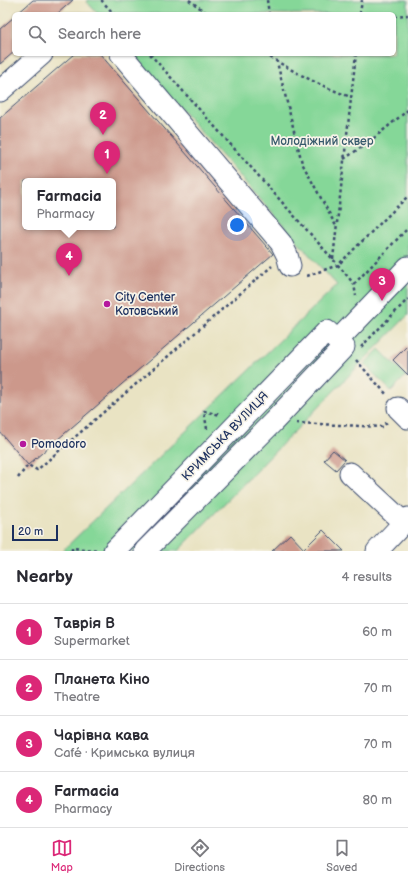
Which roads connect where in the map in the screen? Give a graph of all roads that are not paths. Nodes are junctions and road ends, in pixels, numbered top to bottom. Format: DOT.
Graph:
graph roads {
  1 [pos="40,56"];
  2 [pos="123,56"];
  3 [pos="0,91"];
  4 [pos="408,268"];
  5 [pos="290,269"];
  6 [pos="336,341"];
  7 [pos="350,474"];
  8 [pos="406,521"];
  9 [pos="106,550"];
  10 [pos="146,551"];
  11 [pos="377,551"];
  1 -- 3 [label="street"];
  2 -- 5 [label="street"];
  4 -- 6 [label="street"];
  6 -- 9 [label="street, КРИМСЬКА ВУЛИЦЯ"];
  6 -- 10 [label="street, КРИМСЬКА ВУЛИЦЯ"];
  7 -- 8 [label="street"];
  8 -- 11 [label="street"];
}
